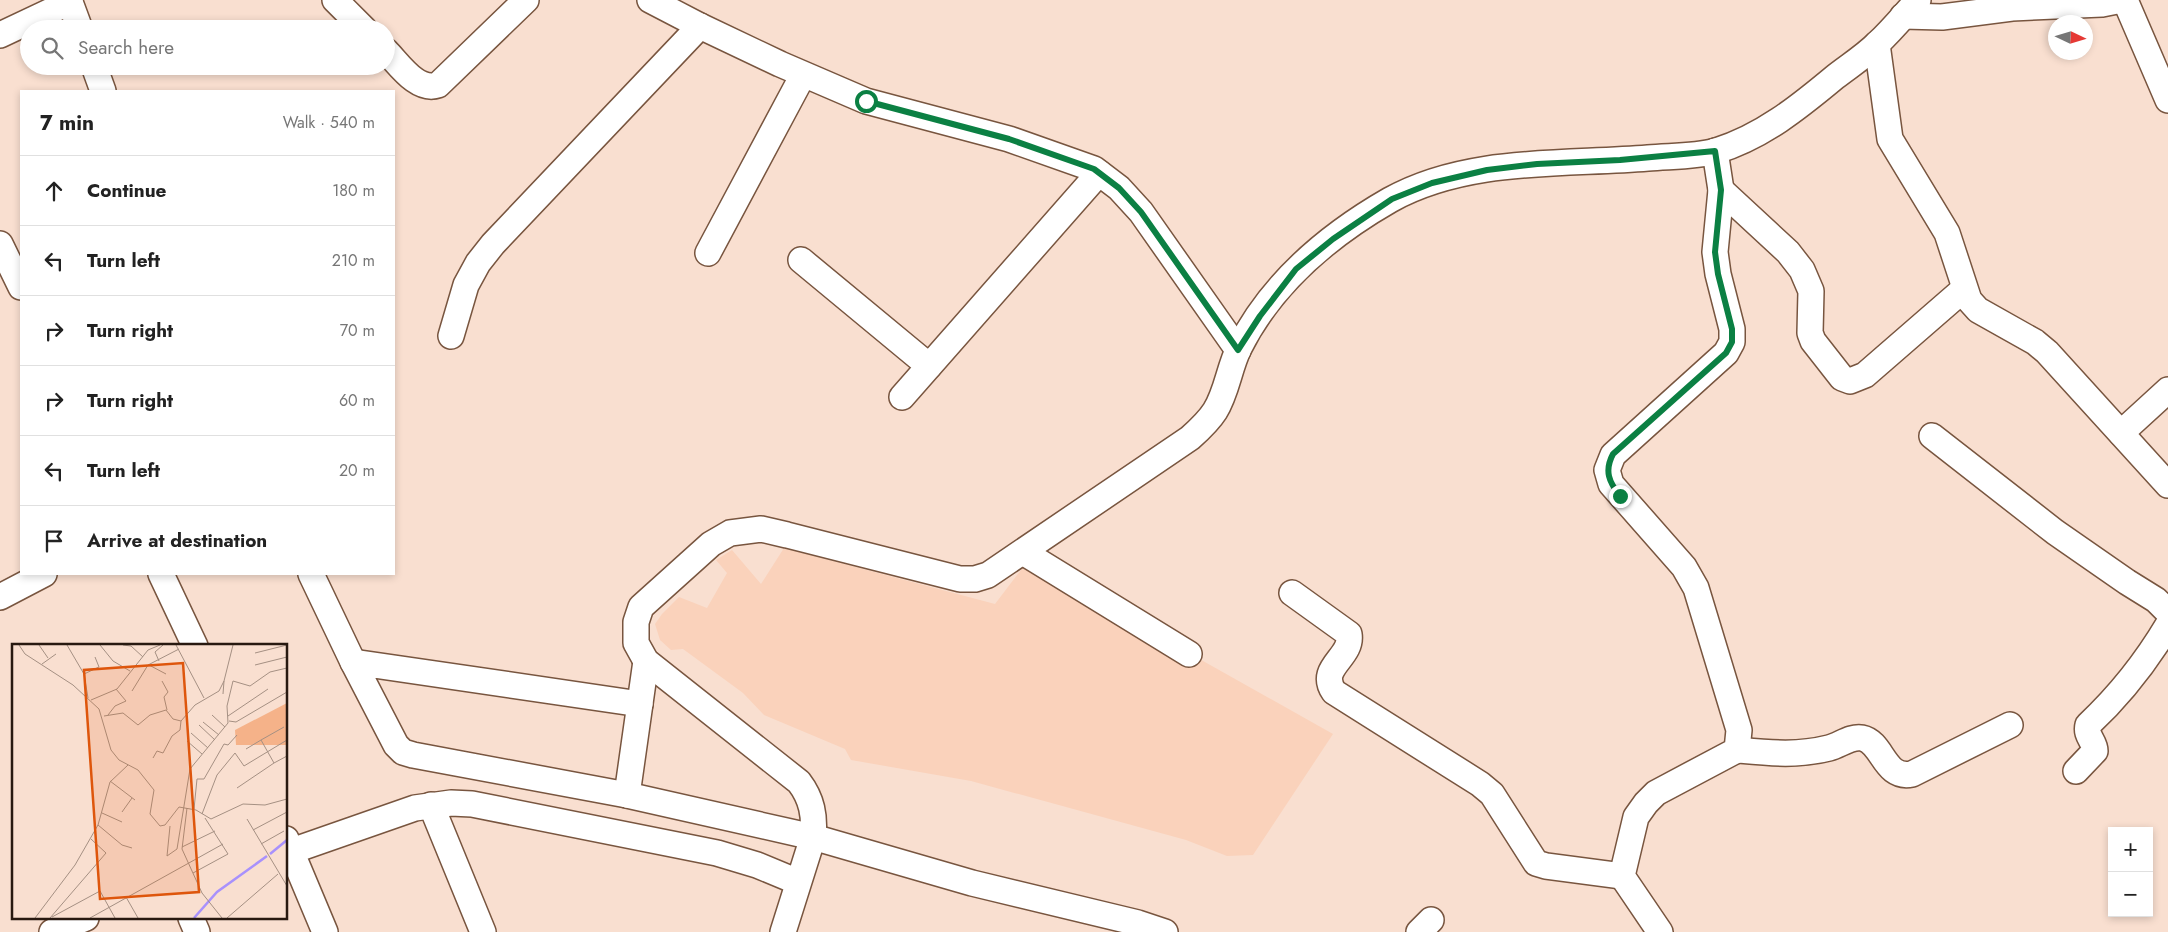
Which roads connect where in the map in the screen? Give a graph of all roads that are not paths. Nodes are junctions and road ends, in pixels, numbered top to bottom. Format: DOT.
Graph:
graph roads {
  1 [pos="335,0"];
  2 [pos="526,0"];
  3 [pos="650,0"];
  4 [pos="2124,0"];
  5 [pos="69,1"];
  6 [pos="1911,8"];
  7 [pos="29,20"];
  8 [pos="76,20"];
  9 [pos="355,20"];
  10 [pos="20,24"];
  11 [pos="700,26"];
  12 [pos="0,34"];
  13 [pos="1877,44"];
  14 [pos="395,60"];
  15 [pos="97,75"];
  16 [pos="804,75"];
  17 [pos="103,90"];
  18 [pos="2168,100"];
  19 [pos="1715,151"];
  20 [pos="1099,173"];
  21 [pos="1721,190"];
  22 [pos="0,244"];
  23 [pos="708,253"];
  24 [pos="801,260"];
  25 [pos="20,285"];
  26 [pos="1964,289"];
  27 [pos="451,336"];
  28 [pos="1238,350"];
  29 [pos="929,366"];
  30 [pos="2168,390"];
  31 [pos="902,397"];
  32 [pos="2121,433"];
  33 [pos="1932,436"];
  34 [pos="2168,485"];
  35 [pos="1023,552"];
  36 [pos="42,575"];
  37 [pos="162,575"];
  38 [pos="310,575"];
  39 [pos="1292,593"];
  40 [pos="0,597"];
  41 [pos="2168,612"];
  42 [pos="2168,625"];
  43 [pos="194,644"];
  44 [pos="1188,654"];
  45 [pos="646,661"];
  46 [pos="353,662"];
  47 [pos="640,704"];
  48 [pos="2010,725"];
  49 [pos="1737,750"];
  50 [pos="2076,771"];
  51 [pos="627,795"];
  52 [pos="432,805"];
  53 [pos="812,842"];
  54 [pos="288,848"];
  55 [pos="1622,876"];
  56 [pos="800,878"];
  57 [pos="81,920"];
  58 [pos="192,920"];
  59 [pos="52,932"];
  60 [pos="197,932"];
  61 [pos="325,932"];
  62 [pos="483,932"];
  63 [pos="783,932"];
  64 [pos="1165,932"];
  65 [pos="1660,932"];
  1 -- 9 [label="street"];
  2 -- 14 [label="street"];
  3 -- 11 [label="street"];
  4 -- 6 [label="street"];
  4 -- 18 [label="street"];
  5 -- 7 [label="street"];
  5 -- 8 [label="street"];
  6 -- 13 [label="street"];
  10 -- 12 [label="street"];
  11 -- 16 [label="street"];
  11 -- 27 [label="street"];
  13 -- 19 [label="street"];
  13 -- 26 [label="street"];
  15 -- 17 [label="street"];
  16 -- 20 [label="street"];
  16 -- 23 [label="street"];
  19 -- 21 [label="street"];
  19 -- 28 [label="street"];
  20 -- 28 [label="street"];
  20 -- 29 [label="street"];
  21 -- 26 [label="street"];
  21 -- 49 [label="street"];
  22 -- 25 [label="street"];
  24 -- 29 [label="street"];
  26 -- 32 [label="street"];
  28 -- 35 [label="street"];
  29 -- 31 [label="street"];
  30 -- 32 [label="street"];
  32 -- 34 [label="street"];
  33 -- 41 [label="street"];
  35 -- 44 [label="street"];
  35 -- 45 [label="street"];
  36 -- 40 [label="street"];
  37 -- 43 [label="street"];
  38 -- 46 [label="street"];
  39 -- 55 [label="street"];
  42 -- 50 [label="street"];
  45 -- 47 [label="street"];
  45 -- 53 [label="street"];
  46 -- 47 [label="street"];
  46 -- 51 [label="street"];
  47 -- 51 [label="street"];
  48 -- 49 [label="street"];
  49 -- 55 [label="street"];
  51 -- 53 [label="street"];
  52 -- 54 [label="street"];
  52 -- 56 [label="street"];
  52 -- 62 [label="street"];
  53 -- 56 [label="street"];
  53 -- 64 [label="street"];
  54 -- 61 [label="street"];
  55 -- 65 [label="street"];
  56 -- 63 [label="street"];
  57 -- 59 [label="street"];
  58 -- 60 [label="street"];
}
